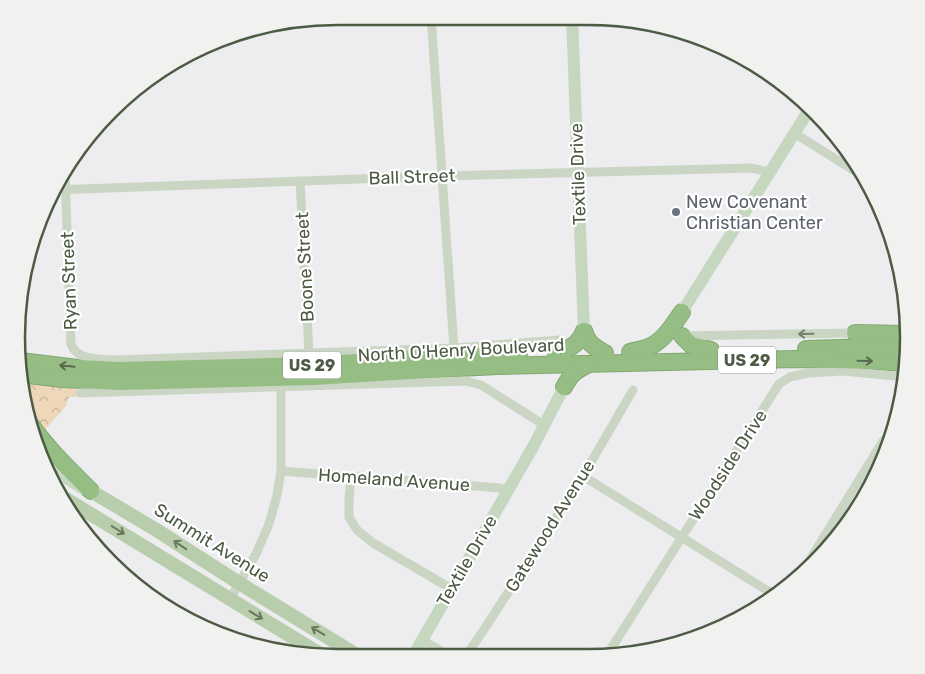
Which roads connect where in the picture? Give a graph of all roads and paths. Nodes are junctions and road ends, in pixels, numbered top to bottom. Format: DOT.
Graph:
graph roads {
  1 [pos="432,25"];
  2 [pos="572,25"];
  3 [pos="807,114"];
  4 [pos="794,133"];
  5 [pos="849,168"];
  6 [pos="578,172"];
  7 [pos="770,172"];
  8 [pos="443,176"];
  9 [pos="300,181"];
  10 [pos="65,185"];
  11 [pos="65,190"];
  12 [pos="682,312"];
  13 [pos="584,332"];
  14 [pos="855,333"];
  15 [pos="900,334"];
  16 [pos="682,336"];
  17 [pos="558,347"];
  18 [pos="454,348"];
  19 [pos="899,348"];
  20 [pos="711,350"];
  21 [pos="630,352"];
  22 [pos="310,353"];
  23 [pos="605,353"];
  24 [pos="26,362"];
  25 [pos="898,363"];
  26 [pos="589,364"];
  27 [pos="542,365"];
  28 [pos="28,375"];
  29 [pos="897,376"];
  30 [pos="281,387"];
  31 [pos="564,387"];
  32 [pos="633,390"];
  33 [pos="80,394"];
  34 [pos="544,425"];
  35 [pos="44,442"];
  36 [pos="879,448"];
  37 [pos="281,471"];
  38 [pos="56,472"];
  39 [pos="583,476"];
  40 [pos="351,477"];
  41 [pos="91,491"];
  42 [pos="508,491"];
  43 [pos="106,501"];
  44 [pos="74,504"];
  45 [pos="96,517"];
  46 [pos="829,534"];
  47 [pos="681,538"];
  48 [pos="821,545"];
  49 [pos="239,583"];
  50 [pos="452,589"];
  51 [pos="768,591"];
  52 [pos="230,599"];
  53 [pos="422,640"];
  54 [pos="309,647"];
  55 [pos="612,648"];
  56 [pos="347,649"];
  57 [pos="417,649"];
  58 [pos="438,649"];
  59 [pos="471,649"];
  1 -- 8 [label="street"];
  2 -- 6 [label="street, Textile Drive"];
  3 -- 4 [label="street"];
  4 -- 5 [label="street"];
  4 -- 7 [label="street"];
  6 -- 7 [label="street, Ball Street"];
  6 -- 8 [label="street, Ball Street"];
  6 -- 13 [label="street, Textile Drive"];
  7 -- 12 [label="street"];
  8 -- 9 [label="street, Ball Street"];
  8 -- 18 [label="street"];
  9 -- 11 [label="street, Ball Street"];
  9 -- 22 [label="street, Boone Street"];
  10 -- 11 [label="street, Ryan Street"];
  11 -- 22 [label="street, Ryan Street"];
  12 -- 16 [label="street"];
  12 -- 21 [label="highway"];
  13 -- 17 [label="highway"];
  13 -- 23 [label="highway"];
  14 -- 15 [label="highway"];
  14 -- 16 [label="street, one-way"];
  16 -- 20 [label="highway"];
  17 -- 18 [label="street"];
  17 -- 23 [label="highway, North O'Henry Boulevard / US 29"];
  17 -- 24 [label="highway, North O'Henry Boulevard / US 29, one-way"];
  18 -- 22 [label="street"];
  19 -- 20 [label="highway, North O'Henry Boulevard / US 29"];
  20 -- 21 [label="highway, North O'Henry Boulevard / US 29"];
  21 -- 23 [label="highway, North O'Henry Boulevard / US 29"];
  26 -- 25 [label="highway, North O'Henry Boulevard / US 29, one-way"];
  26 -- 27 [label="highway, North O'Henry Boulevard / US 29"];
  26 -- 31 [label="highway"];
  27 -- 28 [label="highway, North O'Henry Boulevard / US 29"];
  27 -- 31 [label="highway"];
  29 -- 47 [label="street, Woodside Drive"];
  30 -- 33 [label="street"];
  30 -- 34 [label="street"];
  30 -- 37 [label="street"];
  31 -- 34 [label="street, Textile Drive"];
  32 -- 39 [label="street, Gatewood Avenue"];
  34 -- 42 [label="street, Textile Drive"];
  35 -- 41 [label="highway"];
  36 -- 46 [label="street"];
  37 -- 40 [label="street, Homeland Avenue"];
  37 -- 49 [label="street"];
  38 -- 41 [label="street, Summit Avenue"];
  39 -- 47 [label="street"];
  39 -- 59 [label="street, Gatewood Avenue"];
  40 -- 42 [label="street, Homeland Avenue"];
  40 -- 50 [label="street"];
  41 -- 43 [label="main road, Summit Avenue"];
  42 -- 50 [label="street, Textile Drive"];
  43 -- 45 [label="main road"];
  49 -- 43 [label="main road, Summit Avenue, one-way"];
  44 -- 45 [label="main road"];
  45 -- 52 [label="main road, one-way"];
  46 -- 48 [label="street"];
  47 -- 51 [label="street"];
  47 -- 55 [label="street, Woodside Drive"];
  49 -- 52 [label="street"];
  56 -- 49 [label="main road, Summit Avenue, one-way"];
  50 -- 53 [label="street, Textile Drive"];
  52 -- 54 [label="main road, one-way"];
  53 -- 57 [label="street, Textile Drive"];
  53 -- 58 [label="street"];
}
